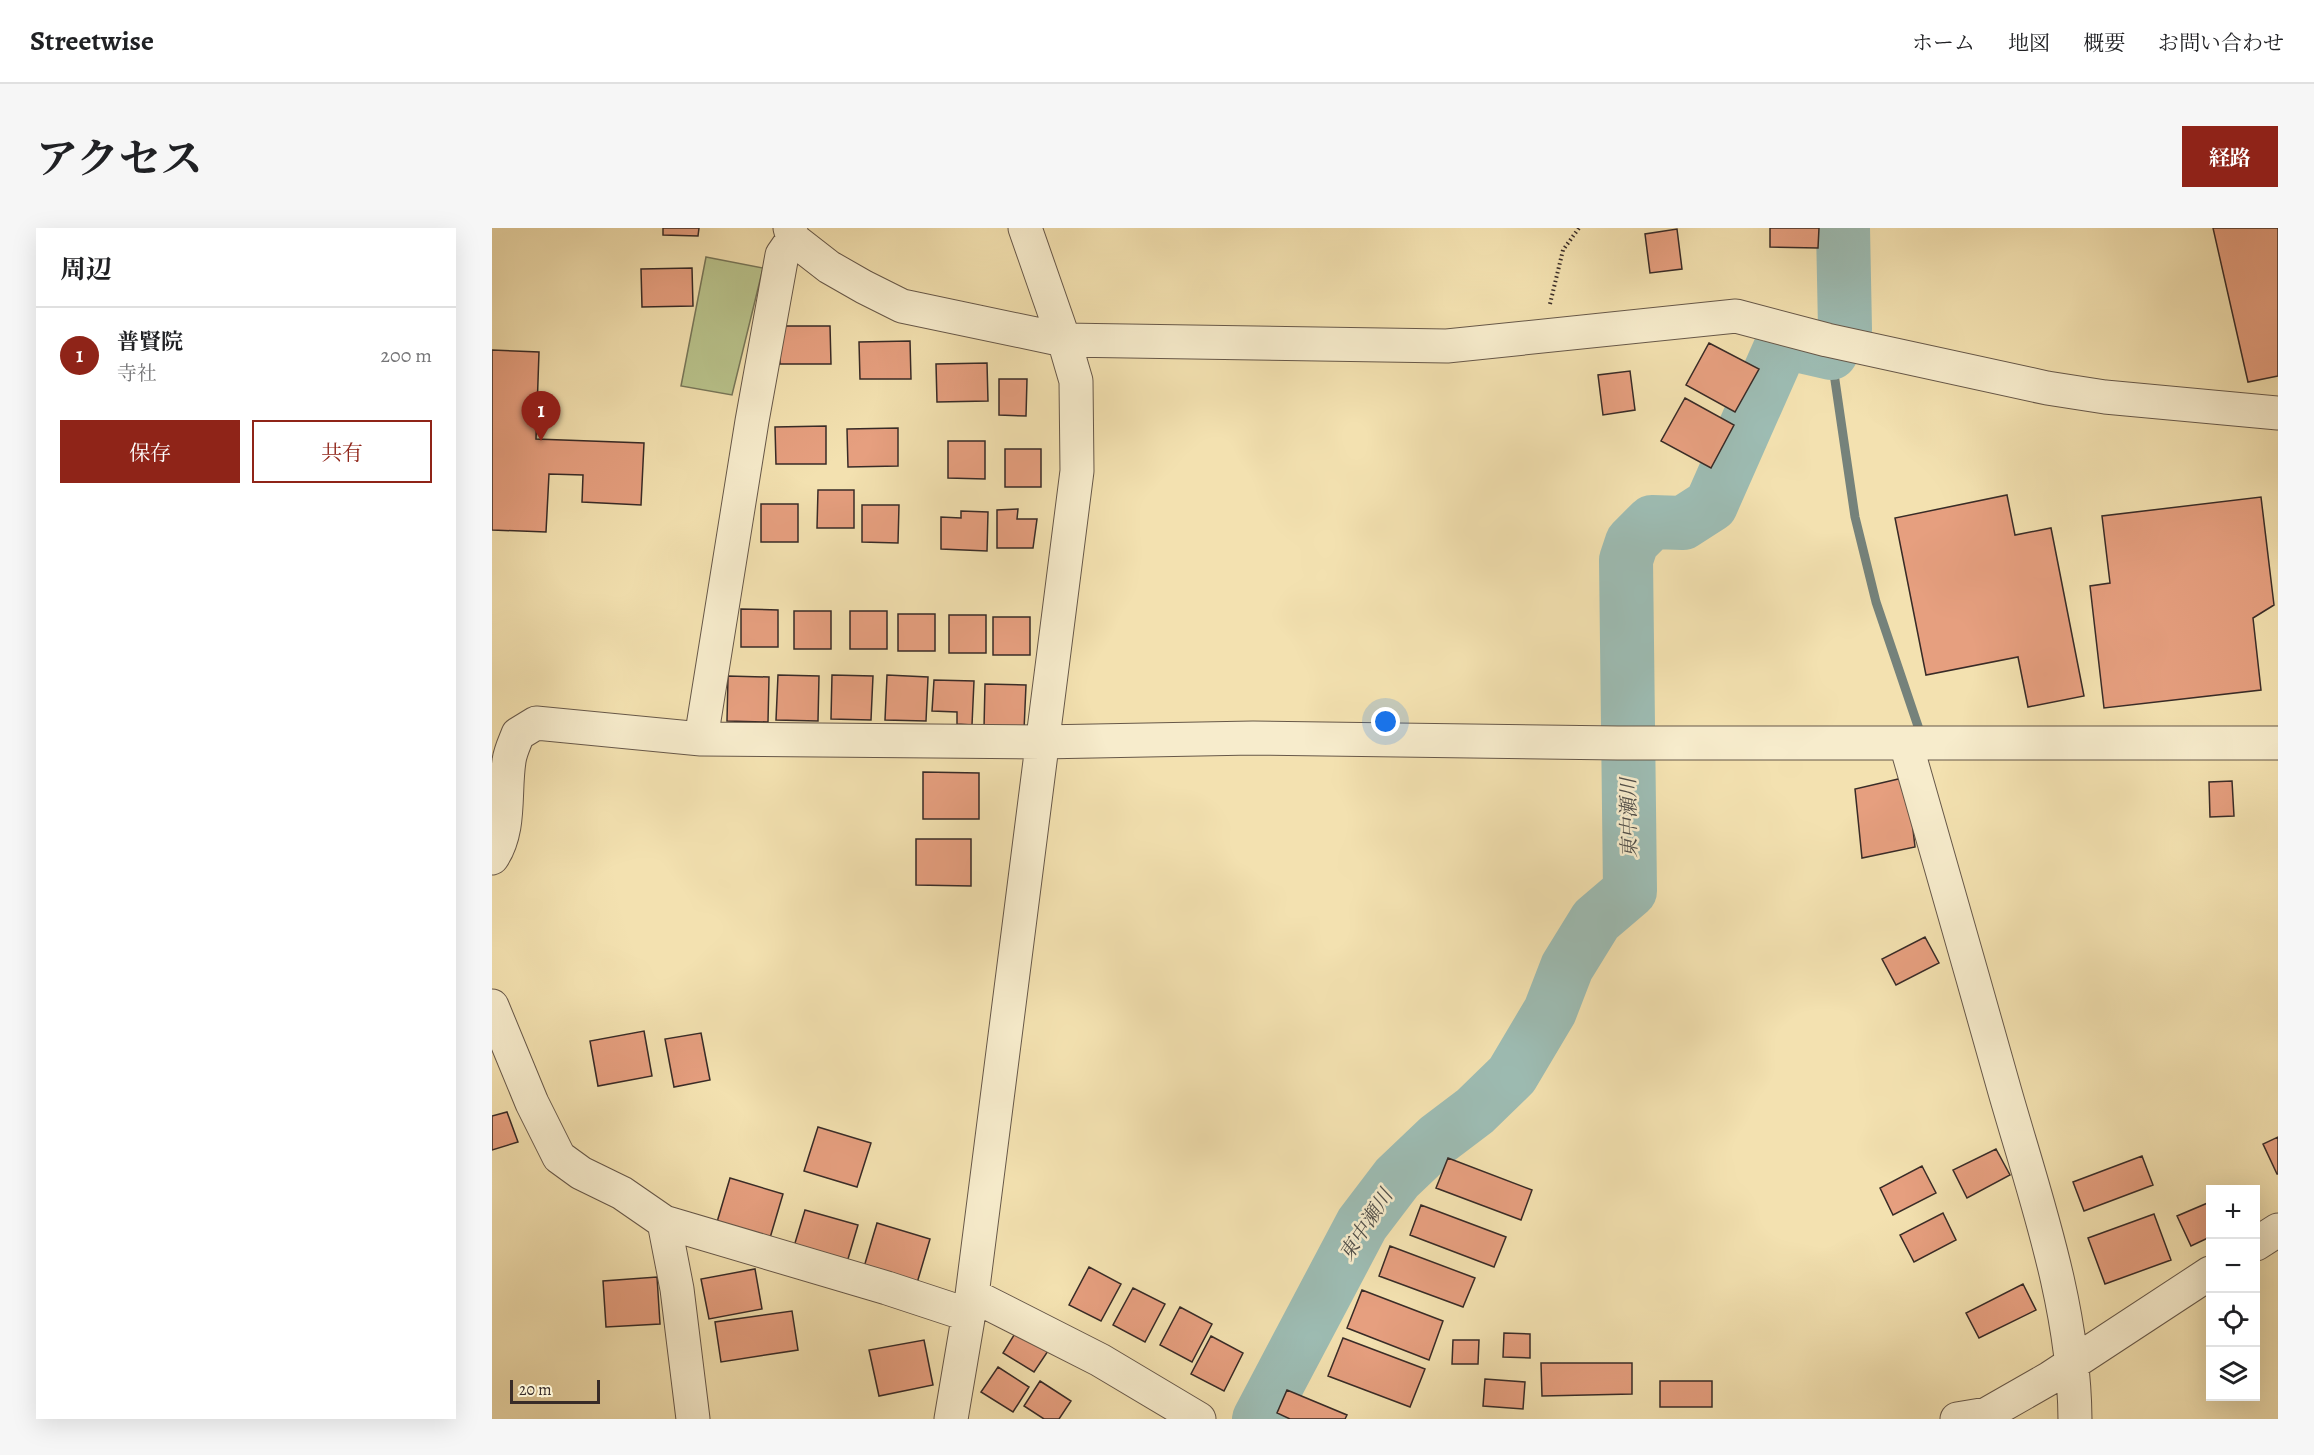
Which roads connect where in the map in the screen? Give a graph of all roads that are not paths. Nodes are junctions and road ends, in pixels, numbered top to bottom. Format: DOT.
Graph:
graph roads {
  1 [pos="1025,228"];
  2 [pos="791,233"];
  3 [pos="1064,340"];
  4 [pos="2278,413"];
  5 [pos="701,739"];
  6 [pos="1041,742"];
  7 [pos="2278,743"];
  8 [pos="1918,744"];
  9 [pos="492,858"];
  10 [pos="492,1006"];
  11 [pos="664,1222"];
  12 [pos="2278,1230"];
  13 [pos="2260,1241"];
  14 [pos="2206,1276"];
  15 [pos="971,1305"];
  16 [pos="2073,1362"];
  17 [pos="693,1419"];
  18 [pos="951,1419"];
  19 [pos="1199,1419"];
  20 [pos="1957,1419"];
  21 [pos="2075,1419"];
  1 -- 3 [label="street"];
  2 -- 3 [label="street"];
  2 -- 5 [label="street"];
  3 -- 4 [label="street"];
  3 -- 6 [label="street"];
  5 -- 6 [label="street"];
  5 -- 9 [label="street"];
  6 -- 8 [label="street"];
  6 -- 15 [label="street"];
  7 -- 8 [label="street"];
  8 -- 16 [label="street"];
  10 -- 11 [label="street"];
  11 -- 15 [label="street"];
  11 -- 17 [label="street"];
  12 -- 13 [label="street"];
  14 -- 16 [label="street"];
  15 -- 18 [label="street"];
  15 -- 19 [label="street"];
  16 -- 20 [label="street"];
  16 -- 21 [label="street"];
}
